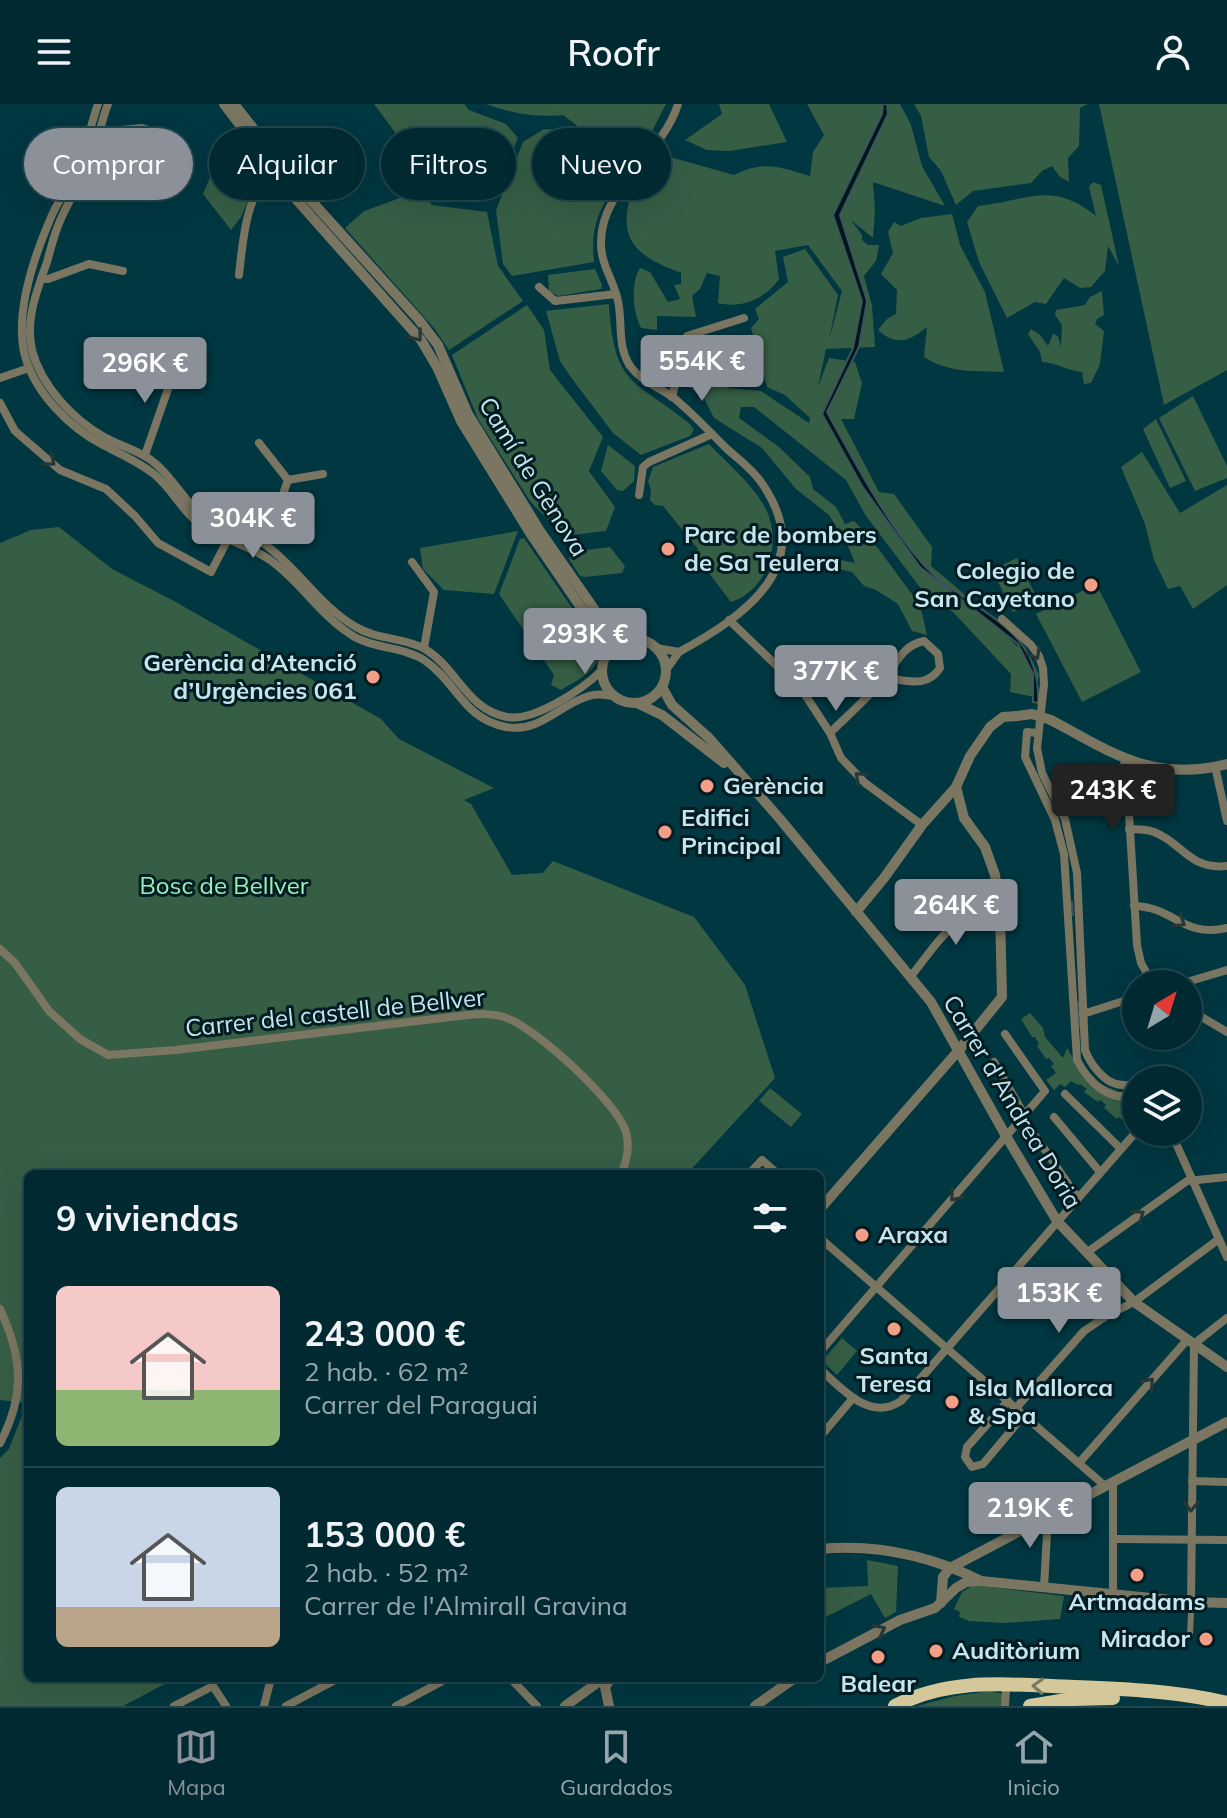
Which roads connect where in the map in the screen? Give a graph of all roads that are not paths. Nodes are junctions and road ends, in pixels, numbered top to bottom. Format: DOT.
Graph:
graph roads {
  1 [pos="98,104"];
  2 [pos="108,104"];
  3 [pos="224,104"];
  4 [pos="234,104"];
  5 [pos="678,104"];
  6 [pos="101,128"];
  7 [pos="243,128"];
  8 [pos="71,200"];
  9 [pos="253,200"];
  10 [pos="297,200"];
  11 [pos="47,229"];
  12 [pos="47,260"];
  13 [pos="123,271"];
  14 [pos="65,272"];
  15 [pos="239,275"];
  16 [pos="41,279"];
  17 [pos="539,287"];
  18 [pos="616,294"];
  19 [pos="22,318"];
  20 [pos="744,318"];
  21 [pos="176,366"];
  22 [pos="29,368"];
  23 [pos="0,378"];
  24 [pos="672,397"];
  25 [pos="0,403"];
  26 [pos="712,434"];
  27 [pos="259,443"];
  28 [pos="101,445"];
  29 [pos="145,455"];
  30 [pos="323,474"];
  31 [pos="288,480"];
  32 [pos="165,484"];
  33 [pos="639,495"];
  34 [pos="228,539"];
  35 [pos="265,544"];
  36 [pos="412,562"];
  37 [pos="282,571"];
  38 [pos="1002,619"];
  39 [pos="729,620"];
  40 [pos="628,640"];
  41 [pos="386,646"];
  42 [pos="424,648"];
  43 [pos="656,648"];
  44 [pos="610,650"];
  45 [pos="679,652"];
  46 [pos="602,670"];
  47 [pos="666,670"];
  48 [pos="444,677"];
  49 [pos="885,678"];
  50 [pos="662,687"];
  51 [pos="613,696"];
  52 [pos="637,703"];
  53 [pos="830,733"];
  54 [pos="1125,759"];
  55 [pos="1227,764"];
  56 [pos="1215,766"];
  57 [pos="750,784"];
  58 [pos="956,787"];
  59 [pos="1227,821"];
  60 [pos="922,825"];
  61 [pos="1129,829"];
  62 [pos="1227,866"];
  63 [pos="1134,906"];
  64 [pos="856,912"];
  65 [pos="1000,912"];
  66 [pos="1227,928"];
  67 [pos="0,949"];
  68 [pos="1145,970"];
  69 [pos="1227,970"];
  70 [pos="911,976"];
  71 [pos="1202,977"];
  72 [pos="1122,1001"];
  73 [pos="1079,1014"];
  74 [pos="1202,1017"];
  75 [pos="1227,1032"];
  76 [pos="1005,1034"];
  77 [pos="959,1050"];
  78 [pos="994,1062"];
  79 [pos="1122,1084"];
  80 [pos="1065,1094"];
  81 [pos="1122,1095"];
  82 [pos="1025,1116"];
  83 [pos="1054,1117"];
  84 [pos="1006,1136"];
  85 [pos="1036,1137"];
  86 [pos="1124,1146"];
  87 [pos="1178,1146"];
  88 [pos="1121,1149"];
  89 [pos="623,1170"];
  90 [pos="753,1170"];
  91 [pos="773,1170"];
  92 [pos="1100,1172"];
  93 [pos="1227,1177"];
  94 [pos="1194,1180"];
  95 [pos="1078,1198"];
  96 [pos="824,1204"];
  97 [pos="1057,1221"];
  98 [pos="1219,1239"];
  99 [pos="824,1241"];
  100 [pos="1086,1253"];
  101 [pos="1227,1257"];
  102 [pos="877,1287"];
  103 [pos="1134,1302"];
  104 [pos="0,1309"];
  105 [pos="1227,1318"];
  106 [pos="1190,1342"];
  107 [pos="824,1347"];
  108 [pos="948,1349"];
  109 [pos="1227,1367"];
  110 [pos="824,1373"];
  111 [pos="853,1398"];
  112 [pos="1008,1401"];
  113 [pos="1016,1408"];
  114 [pos="1024,1415"];
  115 [pos="1227,1422"];
  116 [pos="824,1432"];
  117 [pos="1193,1440"];
  118 [pos="0,1443"];
  119 [pos="1079,1463"];
  120 [pos="1192,1481"];
  121 [pos="1227,1482"];
  122 [pos="1109,1484"];
  123 [pos="1048,1516"];
  124 [pos="1115,1539"];
  125 [pos="1190,1540"];
  126 [pos="1227,1540"];
  127 [pos="824,1549"];
  128 [pos="950,1568"];
  129 [pos="981,1581"];
  130 [pos="1044,1587"];
  131 [pos="1113,1594"];
  132 [pos="941,1603"];
  133 [pos="1227,1603"];
  134 [pos="1191,1608"];
  135 [pos="1190,1635"];
  136 [pos="824,1660"];
  137 [pos="265,1682"];
  138 [pos="270,1682"];
  139 [pos="331,1682"];
  140 [pos="441,1682"];
  141 [pos="514,1682"];
  142 [pos="598,1682"];
  143 [pos="608,1682"];
  144 [pos="789,1682"];
  145 [pos="1000,1684"];
  146 [pos="1227,1703"];
  147 [pos="174,1706"];
  148 [pos="226,1706"];
  149 [pos="262,1706"];
  150 [pos="286,1706"];
  151 [pos="396,1706"];
  152 [pos="537,1706"];
  153 [pos="565,1706"];
  154 [pos="609,1706"];
  155 [pos="755,1706"];
  156 [pos="895,1706"];
  157 [pos="1005,1706"];
  158 [pos="1030,1706"];
  159 [pos="1196,1706"];
  1 -- 11 [label="street"];
  2 -- 6 [label="street"];
  3 -- 7 [label="street, Camí de Gènova"];
  4 -- 40 [label="street, Camí de Gènova"];
  5 -- 18 [label="street"];
  8 -- 12 [label="street"];
  9 -- 15 [label="street"];
  10 -- 44 [label="street, Camí de Gènova, one-way"];
  11 -- 16 [label="street"];
  11 -- 19 [label="street"];
  12 -- 14 [label="street"];
  12 -- 16 [label="street"];
  13 -- 14 [label="street"];
  14 -- 16 [label="street"];
  16 -- 19 [label="street"];
  16 -- 29 [label="street"];
  17 -- 18 [label="street"];
  18 -- 24 [label="street"];
  19 -- 22 [label="street"];
  20 -- 24 [label="street"];
  21 -- 29 [label="street"];
  22 -- 23 [label="street"];
  22 -- 28 [label="street"];
  24 -- 26 [label="street"];
  25 -- 34 [label="street, one-way"];
  26 -- 33 [label="street"];
  26 -- 39 [label="street"];
  27 -- 31 [label="street"];
  28 -- 29 [label="street"];
  28 -- 32 [label="street"];
  29 -- 32 [label="street"];
  29 -- 35 [label="street"];
  30 -- 31 [label="street"];
  31 -- 35 [label="street"];
  32 -- 34 [label="street"];
  34 -- 35 [label="street"];
  34 -- 37 [label="street"];
  35 -- 37 [label="street"];
  35 -- 42 [label="street"];
  36 -- 42 [label="street"];
  37 -- 41 [label="street"];
  38 -- 73 [label="street, one-way"];
  39 -- 45 [label="street"];
  39 -- 53 [label="street"];
  40 -- 43 [label="street"];
  40 -- 44 [label="street"];
  41 -- 42 [label="street"];
  41 -- 48 [label="street"];
  42 -- 46 [label="street"];
  42 -- 48 [label="street"];
  43 -- 45 [label="street"];
  43 -- 47 [label="street"];
  44 -- 46 [label="street"];
  45 -- 47 [label="street"];
  46 -- 51 [label="street"];
  47 -- 50 [label="street"];
  48 -- 51 [label="street"];
  49 -- 49 [label="street"];
  49 -- 53 [label="street"];
  50 -- 52 [label="street"];
  50 -- 57 [label="street, Carrer d'Andrea Doria"];
  51 -- 52 [label="street"];
  52 -- 57 [label="street"];
  60 -- 53 [label="street, one-way"];
  54 -- 56 [label="street"];
  54 -- 58 [label="street, bridge"];
  54 -- 61 [label="street"];
  55 -- 56 [label="street"];
  56 -- 59 [label="street"];
  57 -- 64 [label="street, Carrer d'Andrea Doria"];
  58 -- 60 [label="street"];
  58 -- 65 [label="street"];
  60 -- 64 [label="street"];
  61 -- 62 [label="street"];
  61 -- 63 [label="street"];
  63 -- 66 [label="street, one-way"];
  63 -- 68 [label="street"];
  64 -- 70 [label="street, Carrer d'Andrea Doria"];
  65 -- 70 [label="street"];
  65 -- 77 [label="street"];
  67 -- 89 [label="street, Carrer del castell de Bellver"];
  69 -- 71 [label="street"];
  70 -- 77 [label="street, Carrer d'Andrea Doria"];
  72 -- 73 [label="street"];
  73 -- 79 [label="street"];
  73 -- 81 [label="street"];
  74 -- 75 [label="street"];
  76 -- 82 [label="street"];
  77 -- 84 [label="street, Carrer d'Andrea Doria"];
  77 -- 96 [label="street"];
  78 -- 82 [label="street"];
  80 -- 88 [label="street"];
  82 -- 84 [label="street"];
  83 -- 92 [label="street"];
  84 -- 97 [label="street, Carrer d'Andrea Doria"];
  84 -- 102 [label="street, one-way"];
  85 -- 95 [label="street"];
  86 -- 88 [label="street"];
  87 -- 94 [label="street"];
  88 -- 92 [label="street"];
  90 -- 91 [label="street"];
  92 -- 95 [label="street"];
  93 -- 94 [label="street"];
  94 -- 98 [label="street"];
  100 -- 94 [label="street, one-way"];
  95 -- 97 [label="street"];
  97 -- 100 [label="street, Carrer d'Andrea Doria"];
  97 -- 108 [label="street"];
  98 -- 101 [label="street"];
  98 -- 103 [label="street"];
  99 -- 102 [label="street"];
  100 -- 103 [label="street, Carrer d'Andrea Doria"];
  102 -- 107 [label="street"];
  102 -- 108 [label="street"];
  103 -- 106 [label="street, Carrer d'Andrea Doria"];
  103 -- 113 [label="street"];
  104 -- 118 [label="street"];
  105 -- 106 [label="street"];
  106 -- 109 [label="street, Carrer d'Andrea Doria"];
  106 -- 117 [label="street"];
  119 -- 106 [label="street, one-way"];
  108 -- 111 [label="street"];
  108 -- 112 [label="street"];
  110 -- 111 [label="street"];
  111 -- 116 [label="street"];
  112 -- 113 [label="street"];
  112 -- 114 [label="street"];
  113 -- 114 [label="street"];
  114 -- 119 [label="street"];
  115 -- 117 [label="street"];
  117 -- 120 [label="street"];
  117 -- 122 [label="street"];
  119 -- 122 [label="street"];
  120 -- 121 [label="street"];
  120 -- 125 [label="street, one-way"];
  122 -- 123 [label="street"];
  122 -- 124 [label="street"];
  123 -- 128 [label="street"];
  123 -- 130 [label="street"];
  124 -- 125 [label="street"];
  124 -- 131 [label="street"];
  125 -- 126 [label="street"];
  125 -- 134 [label="street"];
  127 -- 128 [label="street"];
  128 -- 129 [label="street"];
  128 -- 132 [label="street"];
  129 -- 130 [label="street"];
  129 -- 132 [label="street"];
  130 -- 131 [label="street"];
  131 -- 134 [label="street"];
  136 -- 132 [label="street, one-way"];
  133 -- 134 [label="street"];
  134 -- 135 [label="street"];
  137 -- 149 [label="street"];
  138 -- 149 [label="street"];
  139 -- 150 [label="street"];
  140 -- 151 [label="street"];
  141 -- 152 [label="street"];
  142 -- 153 [label="street"];
  143 -- 154 [label="street"];
  144 -- 155 [label="street"];
  146 -- 145 [label="highway, one-way"];
  145 -- 156 [label="highway"];
  145 -- 157 [label="street"];
  147 -- 148 [label="street"];
  158 -- 159 [label="highway"];
}
